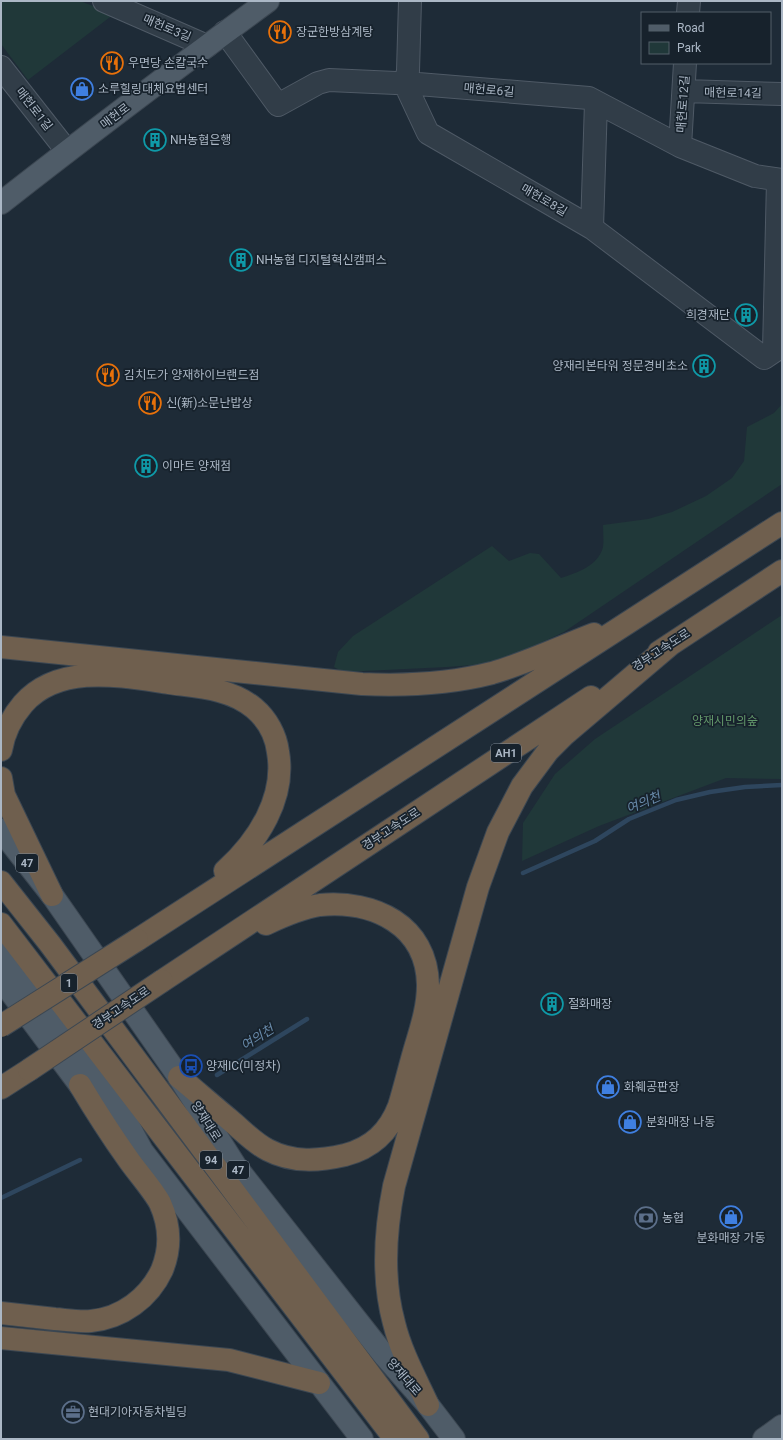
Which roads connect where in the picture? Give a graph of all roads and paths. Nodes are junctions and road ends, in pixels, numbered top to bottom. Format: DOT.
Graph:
graph roads {
  1 [pos="104,1"];
  2 [pos="268,1"];
  3 [pos="410,1"];
  4 [pos="689,1"];
  5 [pos="688,12"];
  6 [pos="224,32"];
  7 [pos="207,46"];
  8 [pos="685,64"];
  9 [pos="1,67"];
  10 [pos="405,84"];
  11 [pos="684,92"];
  12 [pos="782,94"];
  13 [pos="596,102"];
  14 [pos="680,146"];
  15 [pos="67,151"];
  16 [pos="780,180"];
  17 [pos="1,204"];
  18 [pos="592,228"];
  19 [pos="773,351"];
  20 [pos="782,523"];
  21 [pos="782,571"];
  22 [pos="640,616"];
  23 [pos="671,644"];
  24 [pos="1,647"];
  25 [pos="1,750"];
  26 [pos="1,778"];
  27 [pos="1,830"];
  28 [pos="1,882"];
  29 [pos="52,895"];
  30 [pos="174,915"];
  31 [pos="1,924"];
  32 [pos="1,952"];
  33 [pos="198,956"];
  34 [pos="1,979"];
  35 [pos="1,1026"];
  36 [pos="179,1077"];
  37 [pos="80,1085"];
  38 [pos="1,1088"];
  39 [pos="142,1151"];
  40 [pos="1,1313"];
  41 [pos="1,1338"];
  42 [pos="319,1383"];
  43 [pos="428,1406"];
  44 [pos="782,1426"];
  45 [pos="362,1439"];
  46 [pos="395,1439"];
  47 [pos="418,1439"];
  48 [pos="454,1439"];
  49 [pos="764,1439"];
  1 -- 7 [label="street, 매헌로3길"];
  2 -- 6 [label="main road, 매헌로"];
  3 -- 10 [label="street"];
  4 -- 5 [label="street"];
  6 -- 7 [label="main road, 매헌로"];
  6 -- 10 [label="street, 매헌로6길"];
  7 -- 15 [label="main road, 매헌로"];
  8 -- 11 [label="street, 매헌로12길"];
  9 -- 15 [label="street, 매헌로1길"];
  10 -- 13 [label="street, 매헌로6길"];
  10 -- 18 [label="street, 매헌로8길"];
  11 -- 12 [label="street, 매헌로14길"];
  11 -- 14 [label="street, 매헌로12길"];
  13 -- 14 [label="street, 매헌로6길"];
  13 -- 18 [label="street"];
  14 -- 16 [label="street, 매헌로6길"];
  15 -- 17 [label="main road, 매헌로"];
  16 -- 19 [label="street, 매헌로6길"];
  18 -- 19 [label="street, 매헌로8길"];
  20 -- 22 [label="highway"];
  21 -- 23 [label="highway, 경부고속도로 / AH1"];
  22 -- 24 [label="highway"];
  22 -- 30 [label="highway"];
  23 -- 33 [label="highway, 경부고속도로 / AH1"];
  23 -- 43 [label="highway"];
  25 -- 30 [label="highway"];
  26 -- 29 [label="highway"];
  27 -- 29 [label="main road, 양재대로 / 47"];
  28 -- 47 [label="highway, 양재대로 / 94"];
  29 -- 36 [label="main road, 양재대로 / 47"];
  30 -- 35 [label="highway, 1, bridge"];
  31 -- 46 [label="highway, 94"];
  32 -- 39 [label="main road"];
  33 -- 36 [label="highway"];
  33 -- 38 [label="highway, 경부고속도로, bridge"];
  34 -- 37 [label="main road"];
  36 -- 43 [label="main road, 양재대로 / 47"];
  37 -- 39 [label="main road"];
  37 -- 40 [label="highway"];
  39 -- 42 [label="main road"];
  41 -- 42 [label="highway"];
  42 -- 45 [label="main road"];
  43 -- 48 [label="main road, 양재대로 / 47"];
  44 -- 49 [label="main road"];
}
